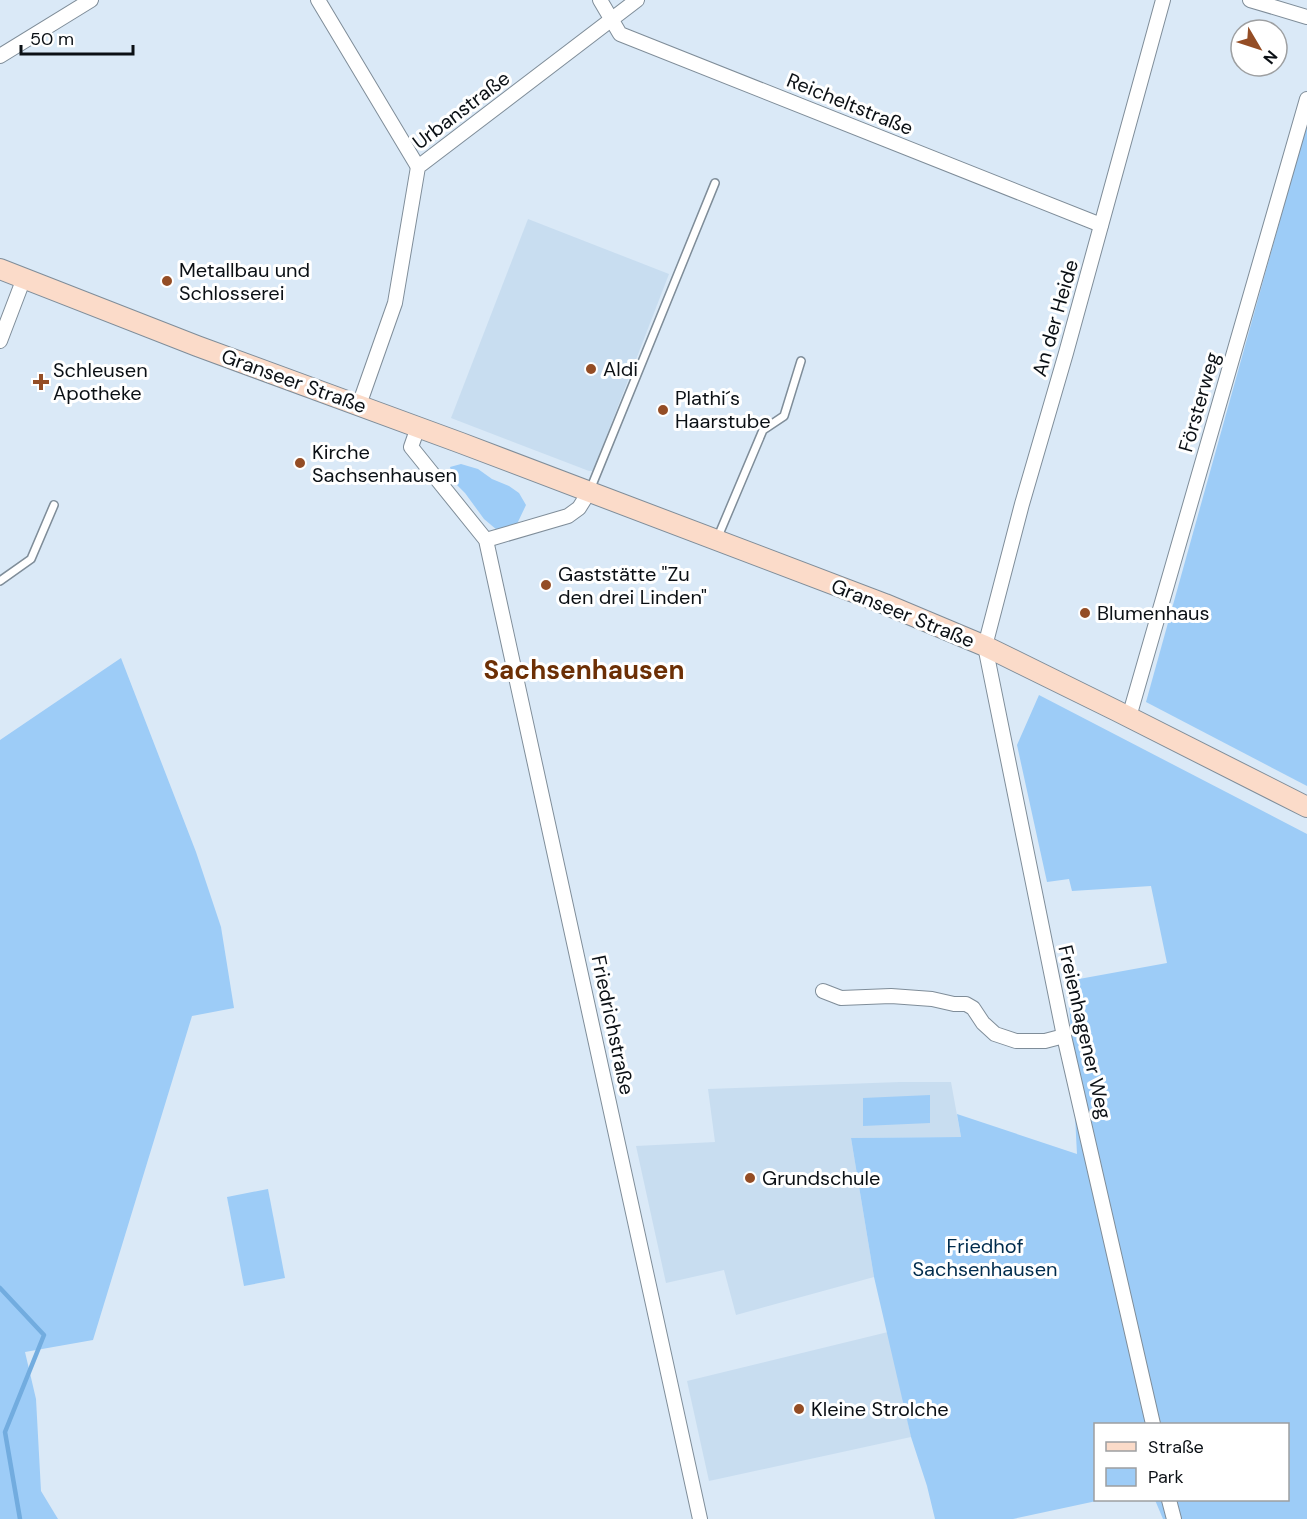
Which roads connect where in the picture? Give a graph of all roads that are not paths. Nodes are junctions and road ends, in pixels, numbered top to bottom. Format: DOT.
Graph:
graph roads {
  1 [pos="91,0"];
  2 [pos="318,0"];
  3 [pos="600,0"];
  4 [pos="638,0"];
  5 [pos="1162,0"];
  6 [pos="1250,0"];
  7 [pos="1307,17"];
  8 [pos="611,19"];
  9 [pos="0,56"];
  10 [pos="1307,99"];
  11 [pos="418,167"];
  12 [pos="715,183"];
  13 [pos="1101,225"];
  14 [pos="0,269"];
  15 [pos="24,278"];
  16 [pos="0,341"];
  17 [pos="801,361"];
  18 [pos="359,405"];
  19 [pos="418,427"];
  20 [pos="589,492"];
  21 [pos="54,505"];
  22 [pos="486,540"];
  23 [pos="717,540"];
  24 [pos="0,582"];
  25 [pos="985,646"];
  26 [pos="1129,717"];
  27 [pos="1307,807"];
  28 [pos="823,991"];
  29 [pos="1064,1036"];
  30 [pos="1153,1423"];
  31 [pos="1169,1501"];
  32 [pos="700,1519"];
  33 [pos="1174,1519"];
  1 -- 9 [label="street"];
  2 -- 11 [label="street"];
  3 -- 8 [label="street, Reicheltstraße"];
  4 -- 8 [label="street, Urbanstraße"];
  5 -- 13 [label="street, An der Heide"];
  6 -- 7 [label="street"];
  8 -- 11 [label="street, Urbanstraße"];
  8 -- 13 [label="street, Reicheltstraße"];
  10 -- 26 [label="street, Försterweg"];
  11 -- 18 [label="street, Urbanstraße"];
  12 -- 20 [label="lane"];
  13 -- 25 [label="street, An der Heide"];
  14 -- 15 [label="main road, Granseer Straße"];
  15 -- 16 [label="street"];
  15 -- 18 [label="main road, Granseer Straße"];
  17 -- 23 [label="lane"];
  18 -- 19 [label="main road, Granseer Straße"];
  19 -- 20 [label="main road, Granseer Straße"];
  19 -- 22 [label="street, Friedrichstraße"];
  20 -- 22 [label="street"];
  20 -- 23 [label="main road, Granseer Straße"];
  21 -- 24 [label="lane"];
  22 -- 32 [label="street, Friedrichstraße"];
  23 -- 25 [label="main road, Granseer Straße"];
  25 -- 26 [label="main road, Granseer Straße"];
  25 -- 29 [label="street, Freienhagener Weg"];
  26 -- 27 [label="main road, Granseer Straße"];
  28 -- 29 [label="street"];
  29 -- 30 [label="street, Freienhagener Weg"];
  31 -- 33 [label="street"];
}
